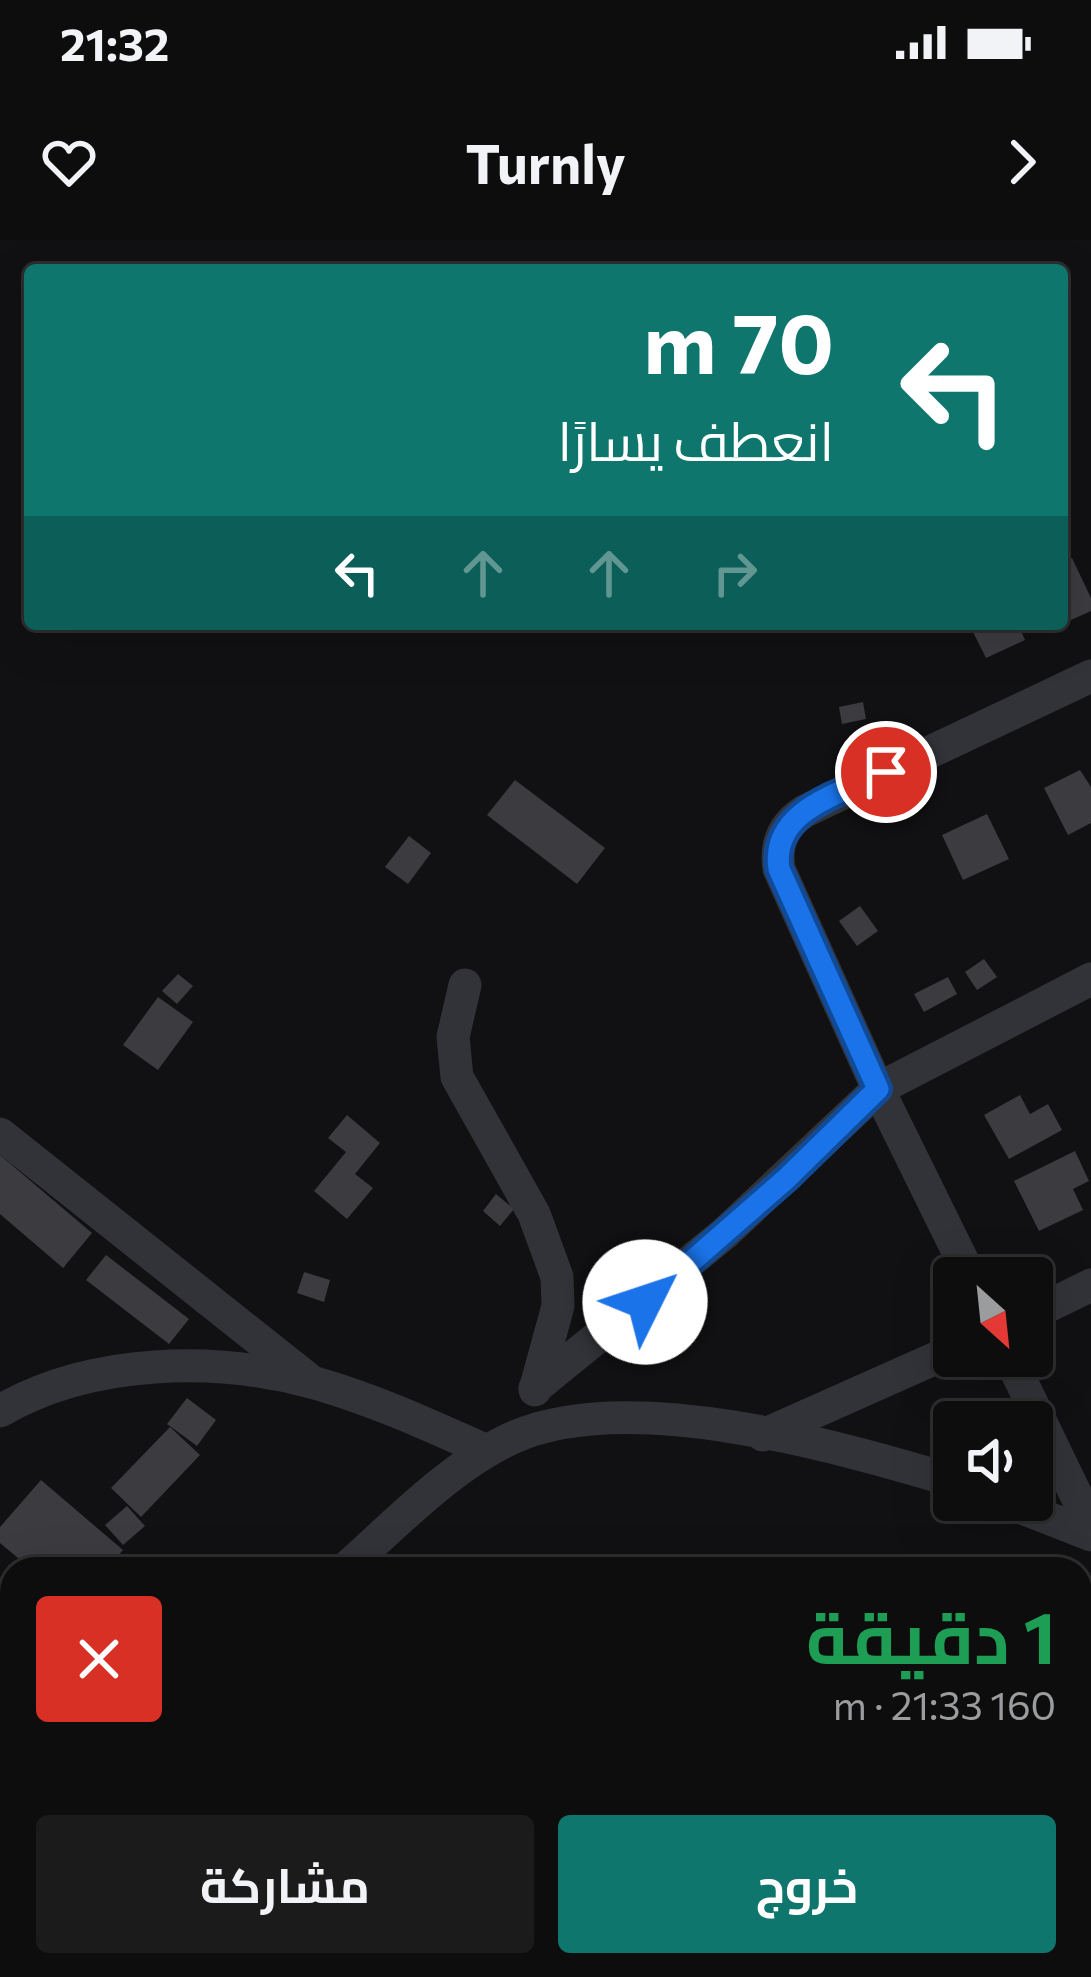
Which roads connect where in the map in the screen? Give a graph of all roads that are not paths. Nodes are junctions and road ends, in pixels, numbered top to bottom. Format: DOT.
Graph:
graph roads {
  1 [pos="1091,676"];
  2 [pos="1091,979"];
  3 [pos="465,985"];
  4 [pos="878,1089"];
  5 [pos="0,1134"];
  6 [pos="960,1257"];
  7 [pos="1091,1286"];
  8 [pos="1053,1304"];
  9 [pos="933,1359"];
  10 [pos="1019,1377"];
  11 [pos="313,1383"];
  12 [pos="535,1388"];
  13 [pos="0,1411"];
  14 [pos="526,1432"];
  15 [pos="764,1435"];
  16 [pos="488,1451"];
  17 [pos="933,1475"];
  18 [pos="1053,1520"];
  19 [pos="1091,1526"];
  20 [pos="1091,1535"];
  21 [pos="360,1557"];
  1 -- 4 [label="street"];
  2 -- 4 [label="street"];
  3 -- 12 [label="street"];
  4 -- 6 [label="street"];
  4 -- 12 [label="street"];
  5 -- 11 [label="street"];
  7 -- 8 [label="street"];
  9 -- 15 [label="street"];
  10 -- 19 [label="street"];
  11 -- 13 [label="street"];
  11 -- 16 [label="street"];
  12 -- 14 [label="street"];
  14 -- 15 [label="street"];
  14 -- 16 [label="street"];
  15 -- 17 [label="street"];
  16 -- 21 [label="street"];
  18 -- 20 [label="street"];
}
